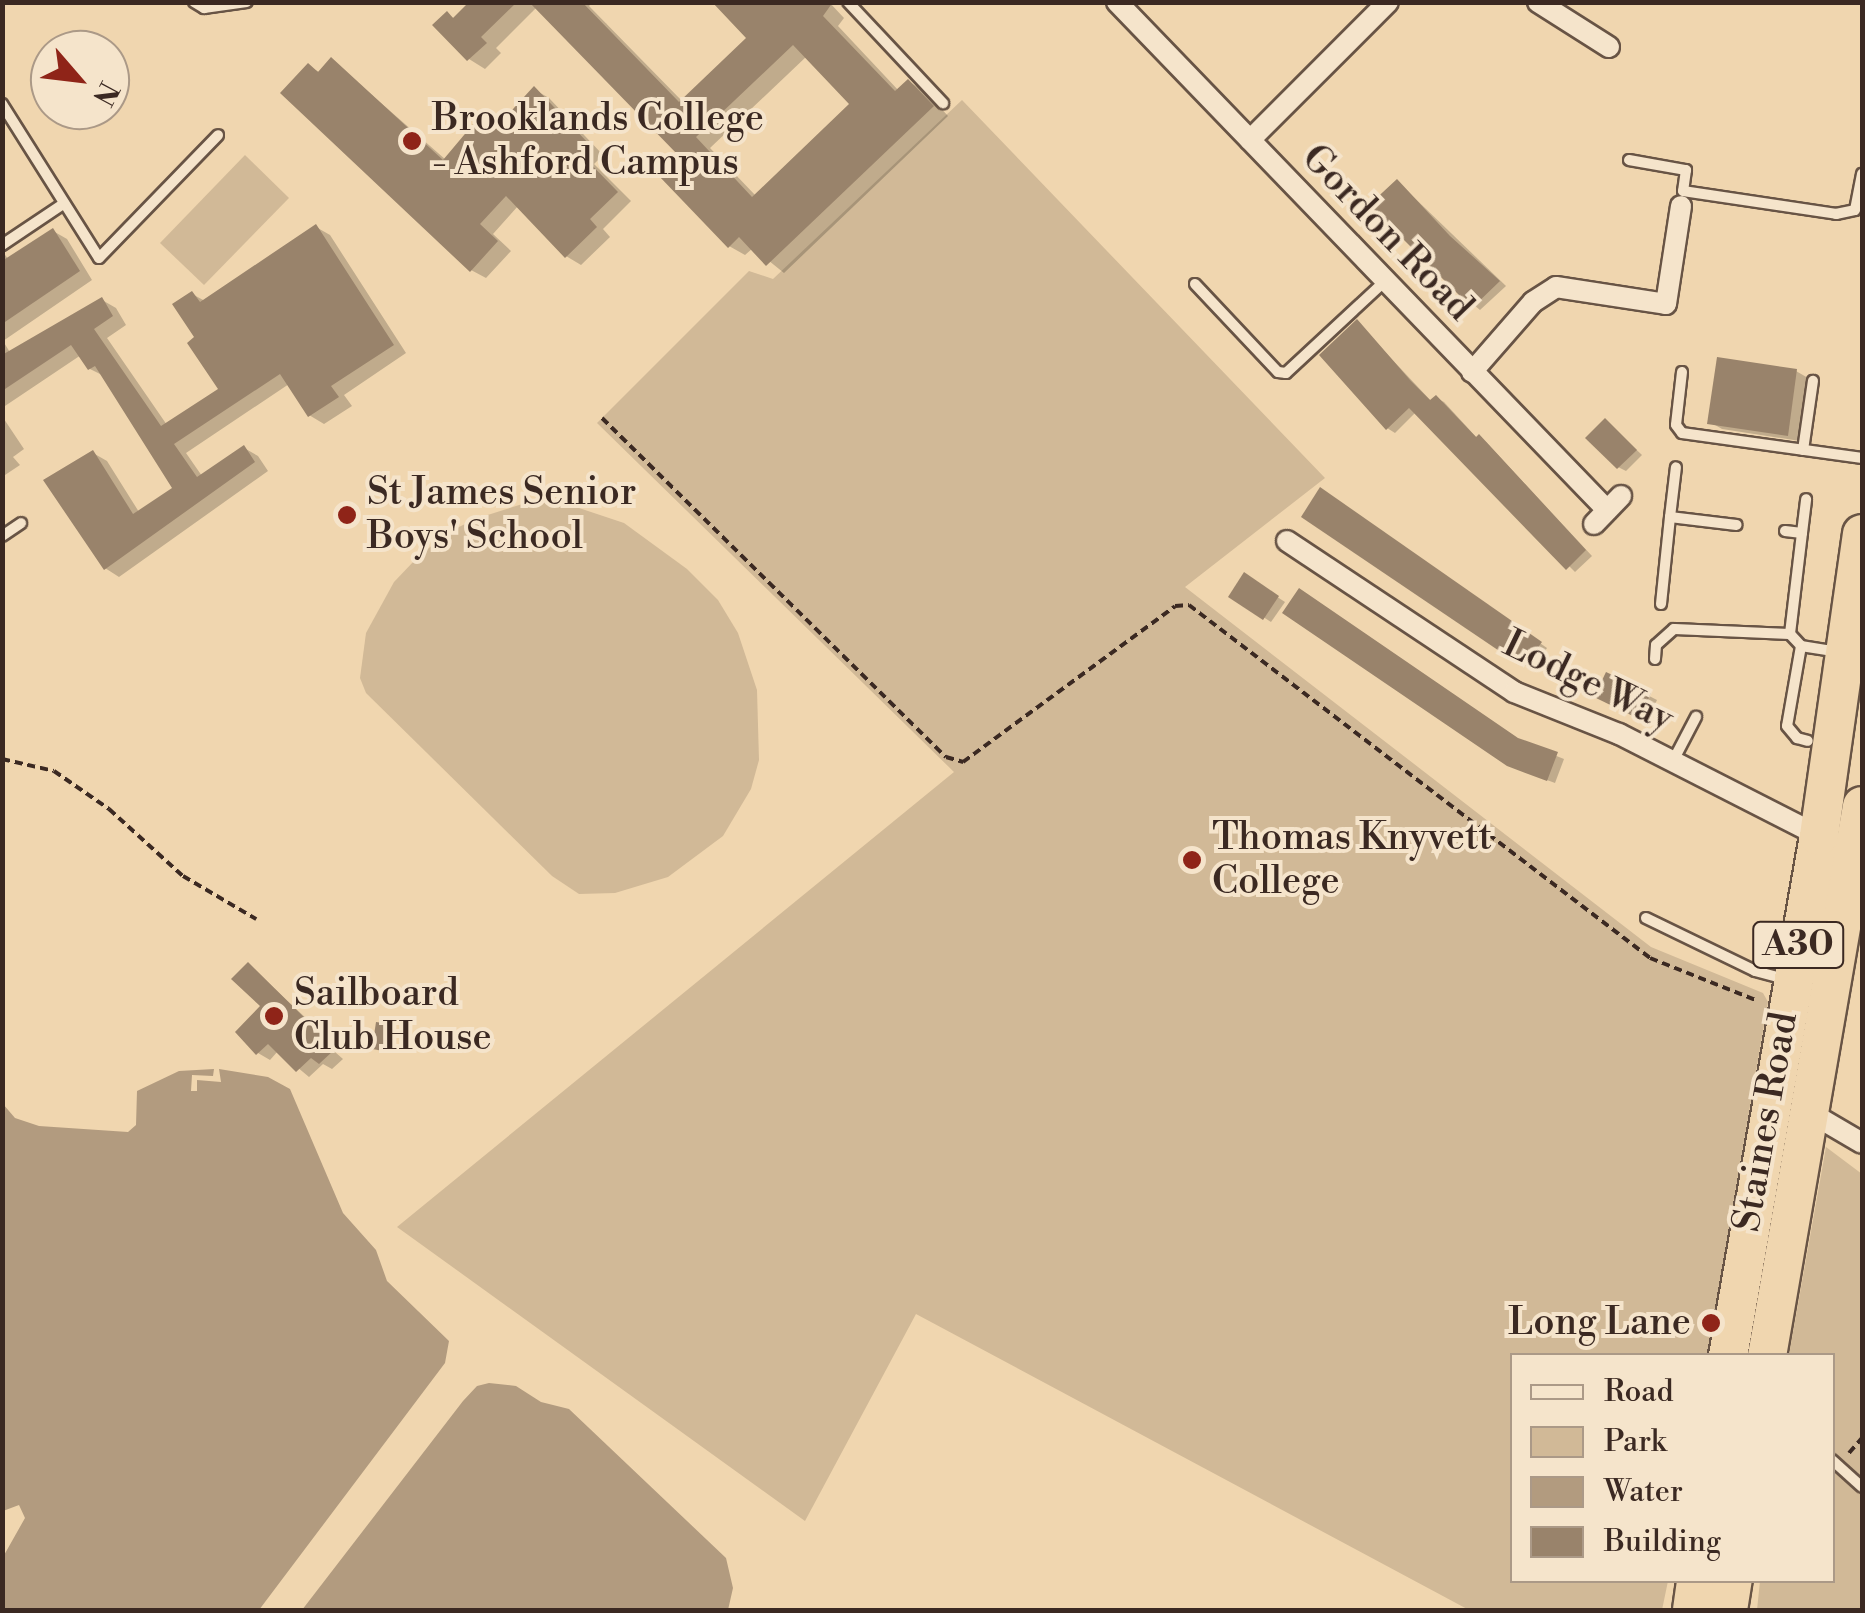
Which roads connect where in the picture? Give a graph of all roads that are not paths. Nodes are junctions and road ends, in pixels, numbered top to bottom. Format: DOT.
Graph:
graph roads {
  1 [pos="194,2"];
  2 [pos="247,2"];
  3 [pos="848,2"];
  4 [pos="1116,2"];
  5 [pos="1388,2"];
  6 [pos="1538,2"];
  7 [pos="1609,47"];
  8 [pos="2,104"];
  9 [pos="943,104"];
  10 [pos="218,135"];
  11 [pos="1250,140"];
  12 [pos="1629,160"];
  13 [pos="1862,174"];
  14 [pos="63,204"];
  15 [pos="1681,206"];
  16 [pos="2,245"];
  17 [pos="1384,281"];
  18 [pos="1195,284"];
  19 [pos="1472,372"];
  20 [pos="1682,372"];
  21 [pos="1813,381"];
  22 [pos="1803,450"];
  23 [pos="1862,458"];
  24 [pos="1676,467"];
  25 [pos="1806,499"];
  26 [pos="1607,510"];
  27 [pos="1670,517"];
  28 [pos="20,523"];
  29 [pos="1736,525"];
  30 [pos="1785,531"];
  31 [pos="1802,533"];
  32 [pos="1862,534"];
  33 [pos="2,536"];
  34 [pos="1287,541"];
  35 [pos="1662,604"];
  36 [pos="1790,634"];
  37 [pos="1801,646"];
  38 [pos="1846,653"];
  39 [pos="1656,660"];
  40 [pos="1696,716"];
  41 [pos="1808,741"];
  42 [pos="1673,762"];
  43 [pos="1862,806"];
  44 [pos="1819,836"];
  45 [pos="1646,918"];
  46 [pos="1778,989"];
  47 [pos="1809,1112"];
  48 [pos="1862,1143"];
  49 [pos="1728,1353"];
  50 [pos="1768,1353"];
  51 [pos="1835,1463"];
  52 [pos="1862,1487"];
  53 [pos="1696,1583"];
  54 [pos="1732,1583"];
  55 [pos="1692,1610"];
  56 [pos="1728,1610"];
  1 -- 2 [label="lane"];
  3 -- 9 [label="lane"];
  4 -- 11 [label="street, Gordon Road"];
  5 -- 11 [label="street"];
  6 -- 7 [label="street"];
  8 -- 14 [label="lane"];
  10 -- 14 [label="lane"];
  11 -- 17 [label="street, Gordon Road"];
  12 -- 13 [label="lane"];
  14 -- 16 [label="lane"];
  15 -- 19 [label="street"];
  17 -- 18 [label="lane"];
  17 -- 19 [label="street, Gordon Road"];
  19 -- 26 [label="street, Gordon Road"];
  20 -- 22 [label="lane"];
  21 -- 22 [label="lane"];
  22 -- 23 [label="lane"];
  24 -- 27 [label="lane"];
  25 -- 31 [label="lane"];
  27 -- 29 [label="lane"];
  27 -- 35 [label="lane"];
  28 -- 33 [label="lane"];
  30 -- 31 [label="lane"];
  31 -- 36 [label="lane"];
  32 -- 38 [label="highway, Staines Road / A30"];
  34 -- 42 [label="street, Lodge Way"];
  36 -- 37 [label="lane"];
  36 -- 39 [label="lane"];
  37 -- 38 [label="lane"];
  37 -- 41 [label="lane"];
  38 -- 44 [label="highway, Staines Road / A30"];
  40 -- 42 [label="lane"];
  42 -- 44 [label="street, Lodge Way"];
  43 -- 47 [label="highway, Staines Road / A30"];
  44 -- 46 [label="highway, Staines Road / A30"];
  45 -- 46 [label="lane"];
  46 -- 49 [label="highway, Staines Road / A30"];
  47 -- 48 [label="street"];
  47 -- 50 [label="highway, Staines Road / A30"];
  51 -- 52 [label="lane"];
  53 -- 55 [label="highway"];
  54 -- 56 [label="highway"];
}
